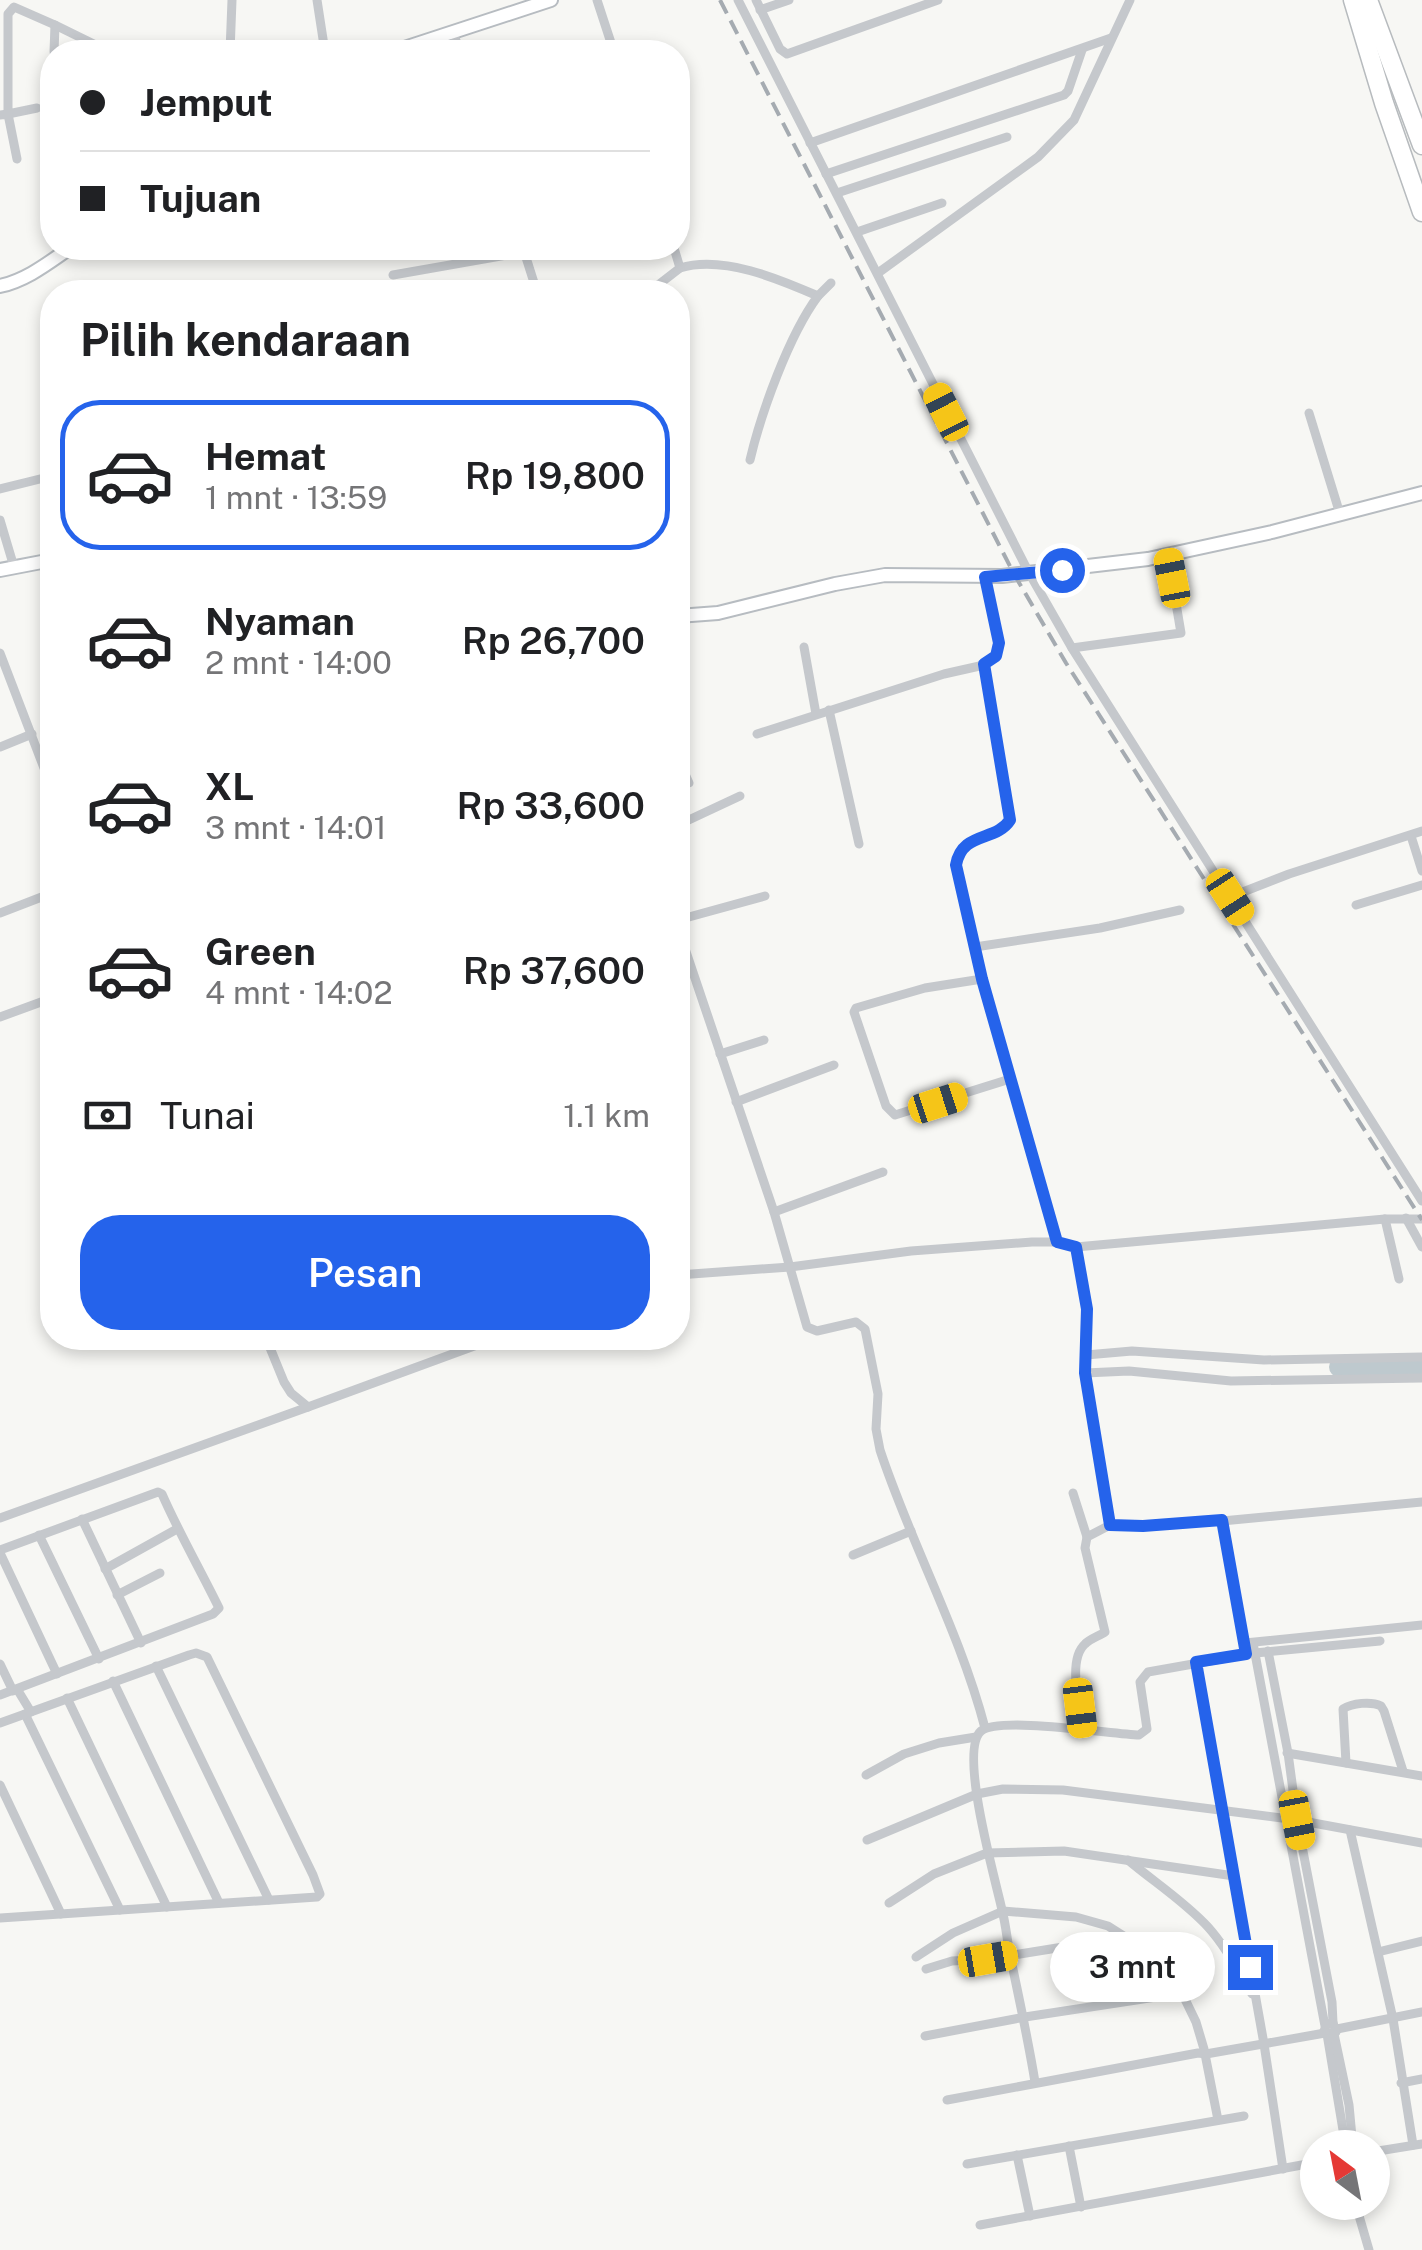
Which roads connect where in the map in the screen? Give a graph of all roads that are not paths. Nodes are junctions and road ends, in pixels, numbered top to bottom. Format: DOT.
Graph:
graph roads {
  1 [pos="232,0"];
  2 [pos="317,0"];
  3 [pos="551,0"];
  4 [pos="598,0"];
  5 [pos="738,0"];
  6 [pos="789,0"];
  7 [pos="938,0"];
  8 [pos="1130,0"];
  9 [pos="1353,0"];
  10 [pos="1368,0"];
  11 [pos="758,5"];
  12 [pos="503,7"];
  13 [pos="56,24"];
  14 [pos="4,31"];
  15 [pos="453,32"];
  16 [pos="55,40"];
  17 [pos="87,40"];
  18 [pos="230,40"];
  19 [pos="323,40"];
  20 [pos="429,40"];
  21 [pos="456,40"];
  22 [pos="610,40"];
  23 [pos="1107,40"];
  24 [pos="1086,48"];
  25 [pos="37,108"];
  26 [pos="4,114"];
  27 [pos="1006,137"];
  28 [pos="810,142"];
  29 [pos="1422,145"];
  30 [pos="1402,154"];
  31 [pos="16,159"];
  32 [pos="826,174"];
  33 [pos="837,193"];
  34 [pos="942,203"];
  35 [pos="1422,212"];
  36 [pos="856,232"];
  37 [pos="52,260"];
  38 [pos="471,260"];
  39 [pos="678,260"];
  40 [pos="680,268"];
  41 [pos="878,272"];
  42 [pos="394,275"];
  43 [pos="664,280"];
  44 [pos="831,283"];
  45 [pos="0,286"];
  46 [pos="814,294"];
  47 [pos="1308,413"];
  48 [pos="750,460"];
  49 [pos="40,479"];
  50 [pos="0,489"];
  51 [pos="1422,492"];
  52 [pos="1340,514"];
  53 [pos="0,520"];
  54 [pos="1168,556"];
  55 [pos="40,562"];
  56 [pos="7,568"];
  57 [pos="1028,571"];
  58 [pos="985,577"];
  59 [pos="690,615"];
  60 [pos="804,647"];
  61 [pos="1072,648"];
  62 [pos="0,653"];
  63 [pos="984,664"];
  64 [pos="829,710"];
  65 [pos="816,714"];
  66 [pos="32,734"];
  67 [pos="757,734"];
  68 [pos="0,746"];
  69 [pos="40,756"];
  70 [pos="740,796"];
  71 [pos="690,819"];
  72 [pos="1422,831"];
  73 [pos="1411,836"];
  74 [pos="859,844"];
  75 [pos="1422,871"];
  76 [pos="1422,885"];
  77 [pos="765,896"];
  78 [pos="40,897"];
  79 [pos="1230,897"];
  80 [pos="1356,905"];
  81 [pos="1180,910"];
  82 [pos="0,912"];
  83 [pos="690,917"];
  84 [pos="976,947"];
  85 [pos="690,964"];
  86 [pos="982,978"];
  87 [pos="40,1002"];
  88 [pos="0,1017"];
  89 [pos="764,1040"];
  90 [pos="720,1054"];
  91 [pos="834,1065"];
  92 [pos="1010,1079"];
  93 [pos="736,1102"];
  94 [pos="883,1172"];
  95 [pos="1422,1201"];
  96 [pos="774,1213"];
  97 [pos="1406,1218"];
  98 [pos="1422,1218"];
  99 [pos="1385,1219"];
  100 [pos="1057,1242"];
  101 [pos="1076,1247"];
  102 [pos="1422,1247"];
  103 [pos="790,1266"];
  104 [pos="690,1274"];
  105 [pos="1399,1280"];
  106 [pos="271,1350"];
  107 [pos="459,1350"];
  108 [pos="1086,1356"];
  109 [pos="1422,1357"];
  110 [pos="1085,1372"];
  111 [pos="1422,1378"];
  112 [pos="301,1402"];
  113 [pos="1072,1493"];
  114 [pos="1422,1502"];
  115 [pos="0,1518"];
  116 [pos="82,1519"];
  117 [pos="1222,1520"];
  118 [pos="1110,1525"];
  119 [pos="177,1530"];
  120 [pos="911,1531"];
  121 [pos="39,1535"];
  122 [pos="1087,1537"];
  123 [pos="0,1551"];
  124 [pos="853,1554"];
  125 [pos="105,1569"];
  126 [pos="160,1574"];
  127 [pos="117,1595"];
  128 [pos="1422,1625"];
  129 [pos="1380,1641"];
  130 [pos="141,1643"];
  131 [pos="1250,1648"];
  132 [pos="1268,1651"];
  133 [pos="99,1659"];
  134 [pos="1196,1662"];
  135 [pos="0,1664"];
  136 [pos="156,1666"];
  137 [pos="57,1674"];
  138 [pos="113,1682"];
  139 [pos="16,1691"];
  140 [pos="0,1695"];
  141 [pos="68,1698"];
  142 [pos="29,1712"];
  143 [pos="0,1723"];
  144 [pos="985,1728"];
  145 [pos="1083,1729"];
  146 [pos="976,1737"];
  147 [pos="1274,1752"];
  148 [pos="1288,1754"];
  149 [pos="1346,1764"];
  150 [pos="1403,1770"];
  151 [pos="866,1775"];
  152 [pos="1422,1776"];
  153 [pos="0,1785"];
  154 [pos="977,1794"];
  155 [pos="1224,1812"];
  156 [pos="1291,1819"];
  157 [pos="1350,1830"];
  158 [pos="867,1840"];
  159 [pos="1422,1843"];
  160 [pos="987,1853"];
  161 [pos="1126,1859"];
  162 [pos="1234,1876"];
  163 [pos="268,1900"];
  164 [pos="220,1902"];
  165 [pos="889,1903"];
  166 [pos="167,1907"];
  167 [pos="120,1910"];
  168 [pos="1003,1911"];
  169 [pos="61,1914"];
  170 [pos="1,1916"];
  171 [pos="1126,1937"];
  172 [pos="943,1939"];
  173 [pos="1422,1941"];
  174 [pos="1378,1952"];
  175 [pos="1010,1955"];
  176 [pos="916,1957"];
  177 [pos="952,1961"];
  178 [pos="926,1969"];
  179 [pos="1182,1994"];
  180 [pos="1254,1998"];
  181 [pos="1422,2012"];
  182 [pos="1025,2017"];
  183 [pos="1392,2019"];
  184 [pos="1329,2030"];
  185 [pos="924,2036"];
  186 [pos="1264,2041"];
  187 [pos="1203,2052"];
  188 [pos="1422,2079"];
  189 [pos="1035,2082"];
  190 [pos="1401,2083"];
  191 [pos="947,2100"];
  192 [pos="1244,2116"];
  193 [pos="1218,2120"];
  194 [pos="1350,2130"];
  195 [pos="1418,2145"];
  196 [pos="1069,2146"];
  197 [pos="1390,2149"];
  198 [pos="1017,2154"];
  199 [pos="967,2164"];
  200 [pos="1300,2166"];
  201 [pos="1283,2170"];
  202 [pos="1080,2207"];
  203 [pos="1030,2216"];
  204 [pos="1360,2220"];
  205 [pos="980,2225"];
  206 [pos="1369,2250"];
  1 -- 18 [label="street"];
  2 -- 19 [label="street"];
  3 -- 12 [label="street"];
  4 -- 22 [label="street"];
  5 -- 28 [label="street"];
  6 -- 11 [label="street"];
  7 -- 11 [label="street"];
  8 -- 23 [label="street"];
  9 -- 30 [label="highway"];
  10 -- 29 [label="highway"];
  12 -- 15 [label="street"];
  13 -- 14 [label="street"];
  13 -- 16 [label="street"];
  13 -- 17 [label="street"];
  14 -- 26 [label="street"];
  15 -- 20 [label="street"];
  15 -- 21 [label="street"];
  23 -- 24 [label="street"];
  23 -- 41 [label="street"];
  24 -- 28 [label="street"];
  24 -- 32 [label="street"];
  25 -- 26 [label="street"];
  26 -- 31 [label="street"];
  27 -- 33 [label="street"];
  28 -- 32 [label="street"];
  29 -- 30 [label="street"];
  30 -- 35 [label="highway"];
  32 -- 33 [label="street"];
  33 -- 36 [label="street"];
  34 -- 36 [label="street"];
  36 -- 41 [label="street"];
  37 -- 45 [label="street"];
  38 -- 42 [label="street"];
  39 -- 40 [label="street"];
  40 -- 43 [label="street"];
  40 -- 46 [label="street"];
  41 -- 57 [label="street"];
  44 -- 46 [label="street"];
  46 -- 48 [label="street"];
  47 -- 52 [label="street"];
  49 -- 50 [label="street"];
  51 -- 52 [label="street"];
  52 -- 54 [label="street"];
  53 -- 56 [label="street"];
  54 -- 57 [label="street"];
  54 -- 61 [label="street"];
  55 -- 56 [label="street"];
  57 -- 58 [label="street"];
  57 -- 61 [label="street"];
  58 -- 59 [label="street"];
  58 -- 63 [label="street"];
  60 -- 65 [label="street"];
  61 -- 79 [label="street"];
  62 -- 66 [label="street"];
  63 -- 64 [label="street"];
  63 -- 84 [label="street"];
  64 -- 65 [label="street"];
  64 -- 74 [label="street"];
  65 -- 67 [label="street"];
  66 -- 68 [label="street"];
  66 -- 69 [label="street"];
  70 -- 71 [label="street"];
  72 -- 73 [label="street"];
  73 -- 75 [label="street"];
  73 -- 79 [label="street"];
  76 -- 80 [label="street"];
  77 -- 83 [label="street"];
  78 -- 82 [label="street"];
  79 -- 95 [label="street"];
  81 -- 84 [label="street"];
  84 -- 86 [label="street"];
  85 -- 90 [label="street"];
  86 -- 92 [label="street"];
  86 -- 92 [label="street"];
  87 -- 88 [label="street"];
  89 -- 90 [label="street"];
  90 -- 93 [label="street"];
  91 -- 93 [label="street"];
  92 -- 100 [label="street"];
  93 -- 96 [label="street"];
  94 -- 96 [label="street"];
  96 -- 103 [label="street"];
  97 -- 98 [label="street"];
  97 -- 99 [label="street"];
  97 -- 102 [label="street"];
  99 -- 101 [label="street"];
  99 -- 105 [label="street"];
  100 -- 101 [label="street"];
  100 -- 103 [label="street"];
  101 -- 108 [label="street"];
  103 -- 104 [label="street"];
  103 -- 120 [label="street"];
  106 -- 112 [label="street"];
  107 -- 112 [label="street"];
  108 -- 109 [label="street"];
  108 -- 110 [label="street"];
  110 -- 111 [label="street"];
  110 -- 118 [label="street"];
  112 -- 115 [label="street"];
  113 -- 122 [label="street"];
  114 -- 117 [label="street"];
  116 -- 119 [label="street"];
  116 -- 121 [label="street"];
  116 -- 125 [label="street"];
  117 -- 118 [label="street"];
  117 -- 131 [label="street"];
  118 -- 122 [label="street"];
  119 -- 125 [label="street"];
  119 -- 130 [label="street"];
  120 -- 124 [label="street"];
  120 -- 144 [label="street"];
  121 -- 123 [label="street"];
  121 -- 133 [label="street"];
  122 -- 145 [label="street"];
  123 -- 137 [label="street"];
  125 -- 127 [label="street"];
  126 -- 127 [label="street"];
  127 -- 130 [label="street"];
  128 -- 131 [label="street"];
  129 -- 132 [label="street"];
  130 -- 133 [label="street"];
  131 -- 132 [label="street"];
  131 -- 134 [label="street"];
  131 -- 147 [label="street"];
  132 -- 148 [label="street"];
  133 -- 137 [label="street"];
  134 -- 145 [label="street"];
  134 -- 155 [label="street"];
  135 -- 139 [label="street"];
  136 -- 138 [label="street"];
  136 -- 163 [label="street"];
  136 -- 163 [label="street"];
  137 -- 139 [label="street"];
  138 -- 141 [label="street"];
  138 -- 164 [label="street"];
  139 -- 140 [label="street"];
  139 -- 142 [label="street"];
  141 -- 142 [label="street"];
  141 -- 166 [label="street"];
  142 -- 143 [label="street"];
  142 -- 167 [label="street"];
  144 -- 145 [label="street"];
  144 -- 146 [label="street"];
  146 -- 151 [label="street"];
  146 -- 154 [label="street"];
  147 -- 148 [label="street"];
  147 -- 156 [label="street"];
  148 -- 149 [label="street"];
  148 -- 156 [label="street"];
  149 -- 150 [label="street"];
  149 -- 150 [label="street"];
  150 -- 152 [label="street"];
  153 -- 169 [label="street"];
  154 -- 155 [label="street"];
  154 -- 158 [label="street"];
  154 -- 160 [label="street"];
  155 -- 156 [label="street"];
  155 -- 162 [label="street"];
  156 -- 157 [label="street"];
  156 -- 184 [label="street"];
  157 -- 159 [label="street"];
  157 -- 174 [label="street"];
  160 -- 161 [label="street"];
  160 -- 165 [label="street"];
  160 -- 168 [label="street"];
  161 -- 162 [label="street"];
  161 -- 180 [label="street"];
  162 -- 180 [label="street"];
  163 -- 164 [label="street"];
  164 -- 166 [label="street"];
  166 -- 167 [label="street"];
  167 -- 169 [label="street"];
  168 -- 171 [label="street"];
  168 -- 172 [label="street"];
  168 -- 175 [label="street"];
  169 -- 170 [label="street"];
  171 -- 175 [label="street"];
  171 -- 179 [label="street"];
  172 -- 176 [label="street"];
  172 -- 177 [label="street"];
  173 -- 174 [label="street"];
  174 -- 183 [label="street"];
  175 -- 177 [label="street"];
  175 -- 182 [label="street"];
  177 -- 178 [label="street"];
  179 -- 182 [label="street"];
  179 -- 187 [label="street"];
  180 -- 186 [label="street"];
  181 -- 183 [label="street"];
  182 -- 185 [label="street"];
  182 -- 189 [label="street"];
  183 -- 184 [label="street"];
  183 -- 190 [label="street"];
  184 -- 186 [label="street"];
  184 -- 194 [label="street"];
  186 -- 187 [label="street"];
  186 -- 201 [label="street"];
  187 -- 189 [label="street"];
  187 -- 193 [label="street"];
  188 -- 190 [label="street"];
  189 -- 191 [label="street"];
  190 -- 195 [label="street"];
  192 -- 193 [label="street"];
  193 -- 196 [label="street"];
  195 -- 197 [label="street"];
  196 -- 198 [label="street"];
  196 -- 202 [label="street"];
  198 -- 199 [label="street"];
  198 -- 203 [label="street"];
  200 -- 201 [label="street"];
  201 -- 202 [label="street"];
  202 -- 203 [label="street"];
  203 -- 205 [label="street"];
  204 -- 206 [label="street"];
}
